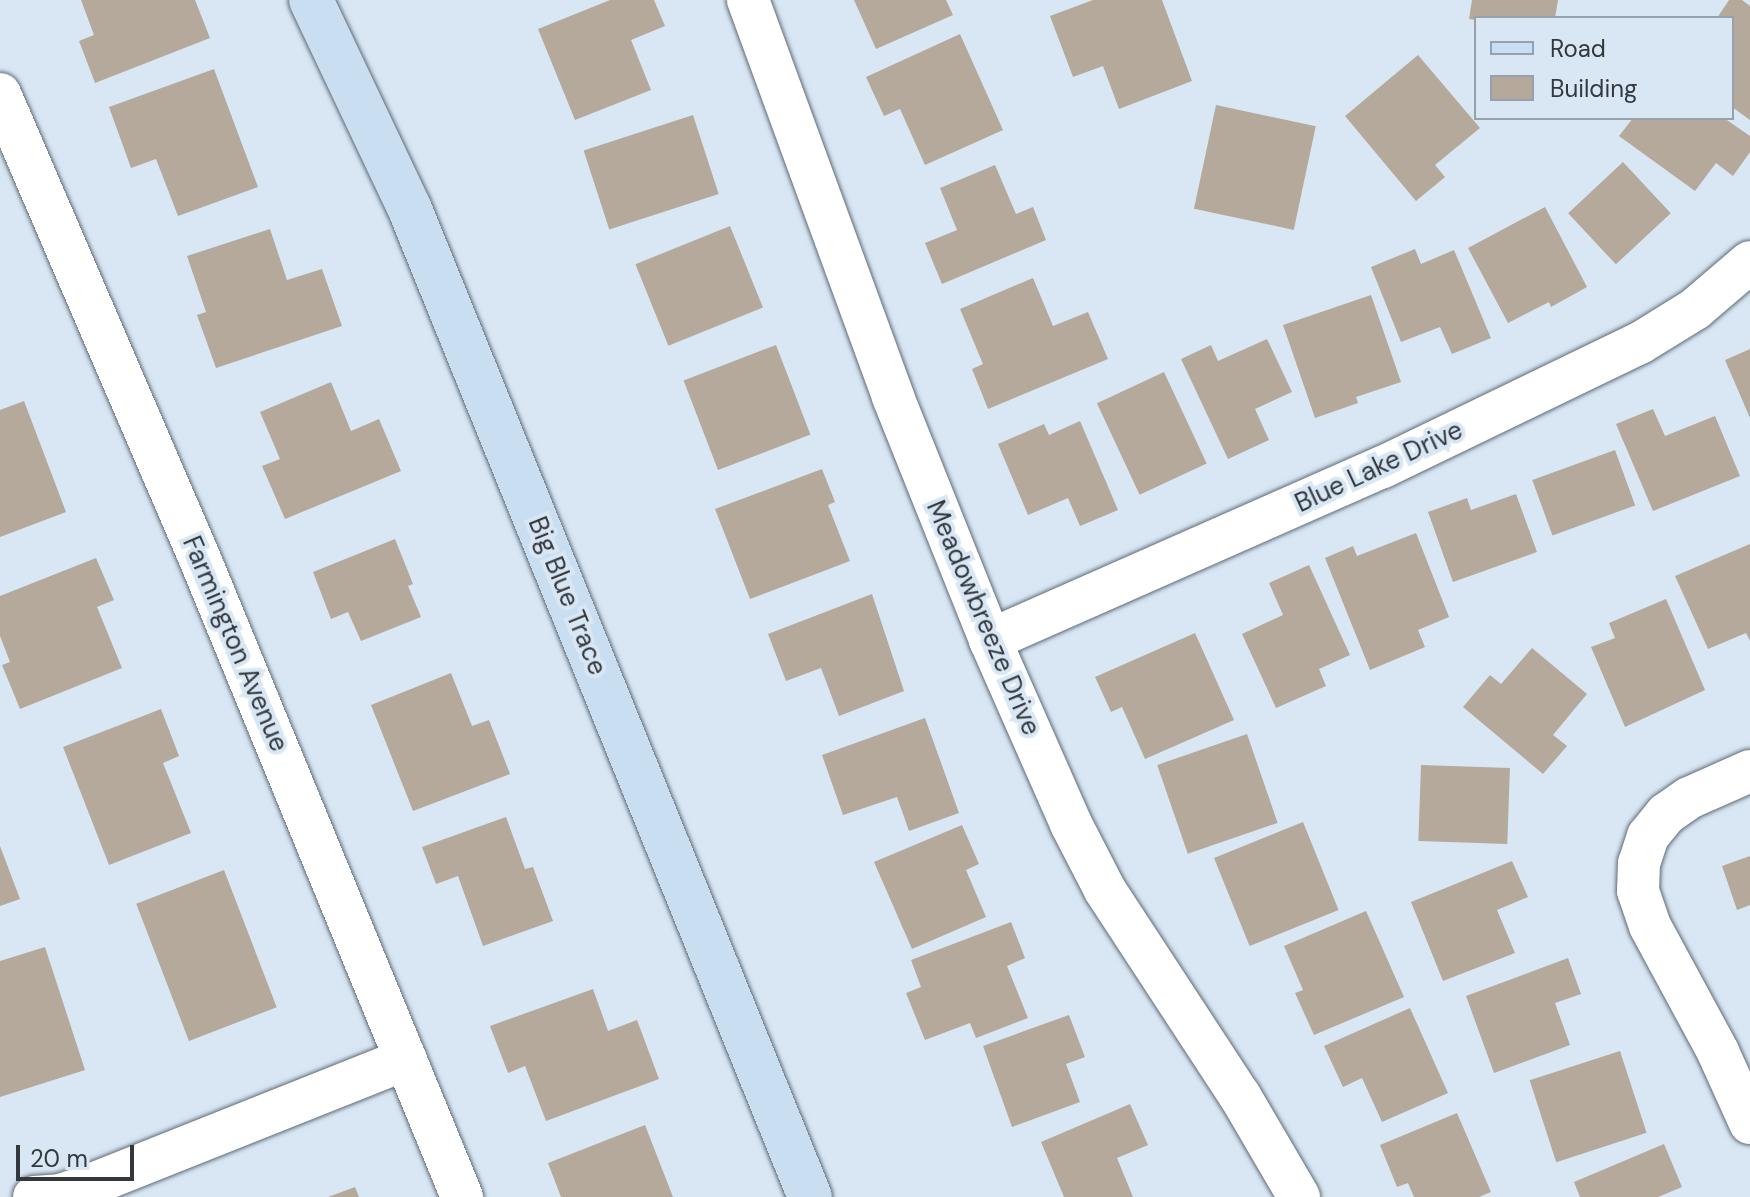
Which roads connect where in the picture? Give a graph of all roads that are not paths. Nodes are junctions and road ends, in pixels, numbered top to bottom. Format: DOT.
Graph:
graph roads {
  1 [pos="311,0"];
  2 [pos="748,0"];
  3 [pos="0,94"];
  4 [pos="1750,262"];
  5 [pos="990,640"];
  6 [pos="1750,771"];
  7 [pos="406,1059"];
  8 [pos="1750,1123"];
  9 [pos="0,1194"];
  10 [pos="31,1197"];
  11 [pos="462,1197"];
  12 [pos="810,1197"];
  13 [pos="1299,1197"];
  1 -- 12 [label="street, Big Blue Trace"];
  2 -- 5 [label="street, Meadowbreeze Drive"];
  3 -- 7 [label="street, Farmington Avenue"];
  4 -- 5 [label="street, Blue Lake Drive"];
  5 -- 13 [label="street, Meadowbreeze Drive"];
  6 -- 8 [label="street"];
  7 -- 10 [label="street"];
  7 -- 11 [label="street, Farmington Avenue"];
  9 -- 10 [label="street"];
}
